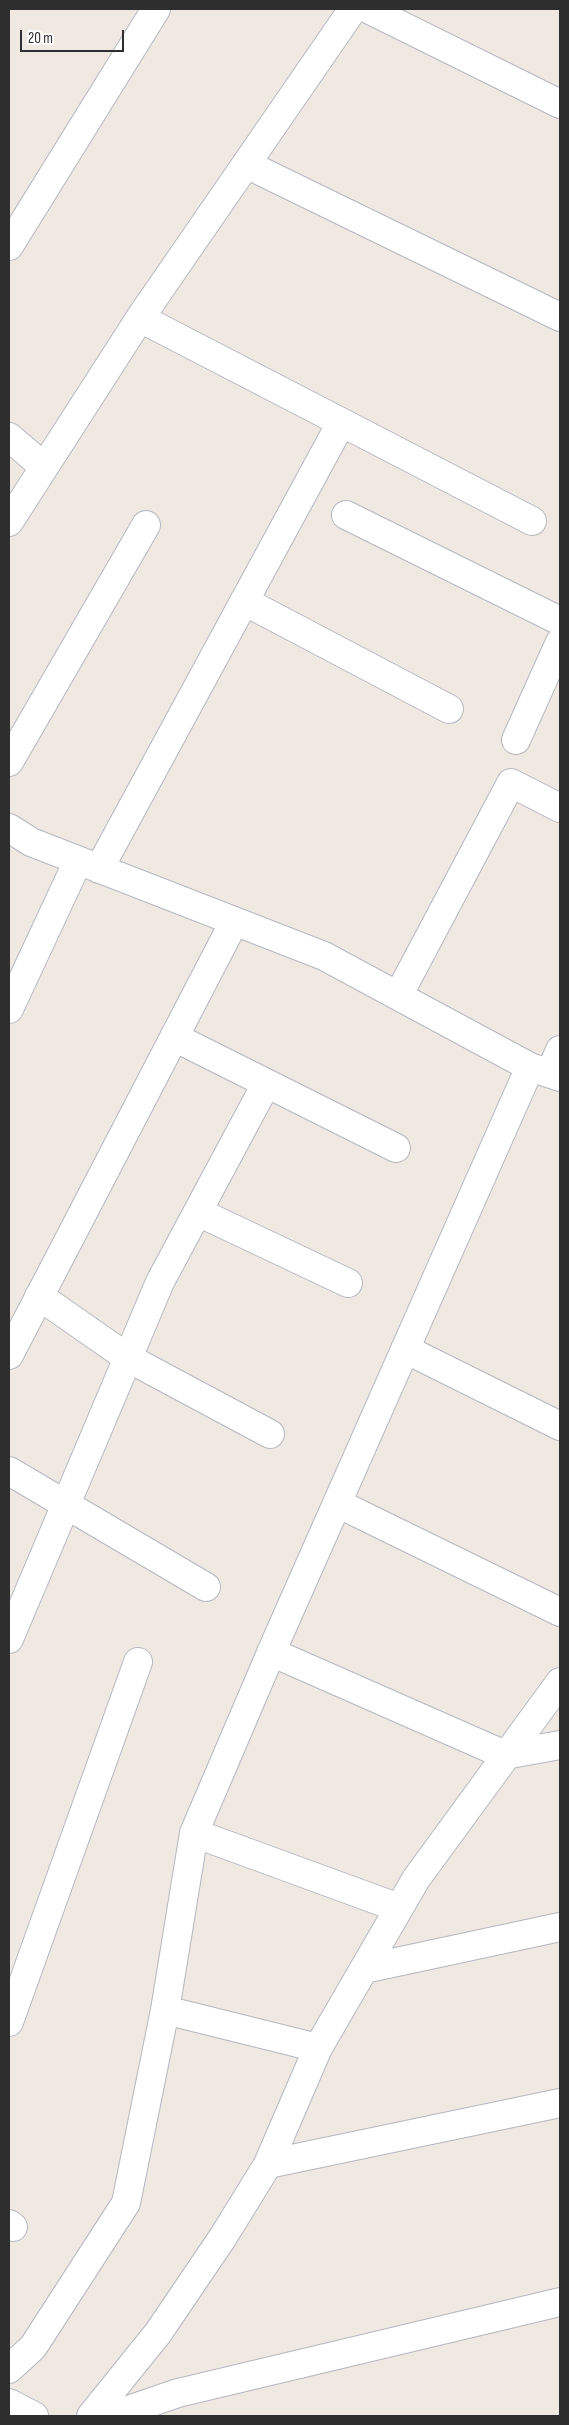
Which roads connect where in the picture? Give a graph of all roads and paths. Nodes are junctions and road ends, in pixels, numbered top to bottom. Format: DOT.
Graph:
graph roads {
  1 [pos="156,9"];
  2 [pos="353,9"];
  3 [pos="368,9"];
  4 [pos="560,104"];
  5 [pos="246,164"];
  6 [pos="9,246"];
  7 [pos="560,317"];
  8 [pos="140,318"];
  9 [pos="341,422"];
  10 [pos="9,437"];
  11 [pos="43,466"];
  12 [pos="346,515"];
  13 [pos="532,521"];
  14 [pos="9,522"];
  15 [pos="146,525"];
  16 [pos="244,601"];
  17 [pos="560,621"];
  18 [pos="560,642"];
  19 [pos="449,709"];
  20 [pos="516,740"];
  21 [pos="9,762"];
  22 [pos="560,808"];
  23 [pos="9,828"];
  24 [pos="88,865"];
  25 [pos="234,922"];
  26 [pos="398,996"];
  27 [pos="9,1009"];
  28 [pos="174,1038"];
  29 [pos="550,1067"];
  30 [pos="266,1084"];
  31 [pos="396,1148"];
  32 [pos="198,1212"];
  33 [pos="348,1283"];
  34 [pos="39,1296"];
  35 [pos="405,1349"];
  36 [pos="9,1355"];
  37 [pos="128,1358"];
  38 [pos="559,1424"];
  39 [pos="270,1434"];
  40 [pos="9,1471"];
  41 [pos="337,1503"];
  42 [pos="65,1506"];
  43 [pos="206,1587"];
  44 [pos="560,1612"];
  45 [pos="9,1639"];
  46 [pos="271,1652"];
  47 [pos="138,1662"];
  48 [pos="560,1682"];
  49 [pos="560,1745"];
  50 [pos="505,1755"];
  51 [pos="194,1832"];
  52 [pos="398,1908"];
  53 [pos="560,1927"];
  54 [pos="364,1969"];
  55 [pos="165,2010"];
  56 [pos="9,2022"];
  57 [pos="318,2048"];
  58 [pos="560,2103"];
  59 [pos="268,2164"];
  60 [pos="560,2302"];
  61 [pos="9,2369"];
  62 [pos="9,2403"];
  63 [pos="34,2416"];
  64 [pos="91,2416"];
  65 [pos="111,2416"];
  1 -- 6 [label="street"];
  2 -- 5 [label="street"];
  3 -- 4 [label="street"];
  5 -- 7 [label="street"];
  5 -- 8 [label="street"];
  8 -- 9 [label="street"];
  8 -- 11 [label="street"];
  9 -- 13 [label="street"];
  9 -- 16 [label="street"];
  10 -- 11 [label="street"];
  11 -- 14 [label="street"];
  12 -- 17 [label="street"];
  15 -- 21 [label="street"];
  16 -- 19 [label="street"];
  16 -- 24 [label="street"];
  18 -- 20 [label="street"];
  22 -- 26 [label="street"];
  23 -- 24 [label="street"];
  24 -- 25 [label="street"];
  24 -- 27 [label="street"];
  25 -- 26 [label="street"];
  25 -- 28 [label="street"];
  26 -- 29 [label="street"];
  28 -- 30 [label="street"];
  28 -- 34 [label="street"];
  29 -- 35 [label="street"];
  30 -- 31 [label="street"];
  30 -- 32 [label="street"];
  32 -- 33 [label="street"];
  32 -- 37 [label="street"];
  34 -- 36 [label="street"];
  34 -- 37 [label="street"];
  35 -- 38 [label="street"];
  35 -- 41 [label="street"];
  37 -- 39 [label="street"];
  37 -- 42 [label="street"];
  40 -- 42 [label="street"];
  41 -- 44 [label="street"];
  41 -- 46 [label="street"];
  42 -- 43 [label="street"];
  42 -- 45 [label="street"];
  46 -- 50 [label="street"];
  46 -- 51 [label="street"];
  47 -- 56 [label="street"];
  48 -- 50 [label="street"];
  49 -- 50 [label="street"];
  50 -- 52 [label="street"];
  51 -- 52 [label="street"];
  51 -- 55 [label="street"];
  52 -- 54 [label="street"];
  53 -- 54 [label="street"];
  54 -- 57 [label="street"];
  55 -- 57 [label="street"];
  55 -- 61 [label="street"];
  57 -- 59 [label="street"];
  58 -- 59 [label="street"];
  59 -- 64 [label="street"];
  60 -- 65 [label="street"];
  62 -- 63 [label="street"];
}
